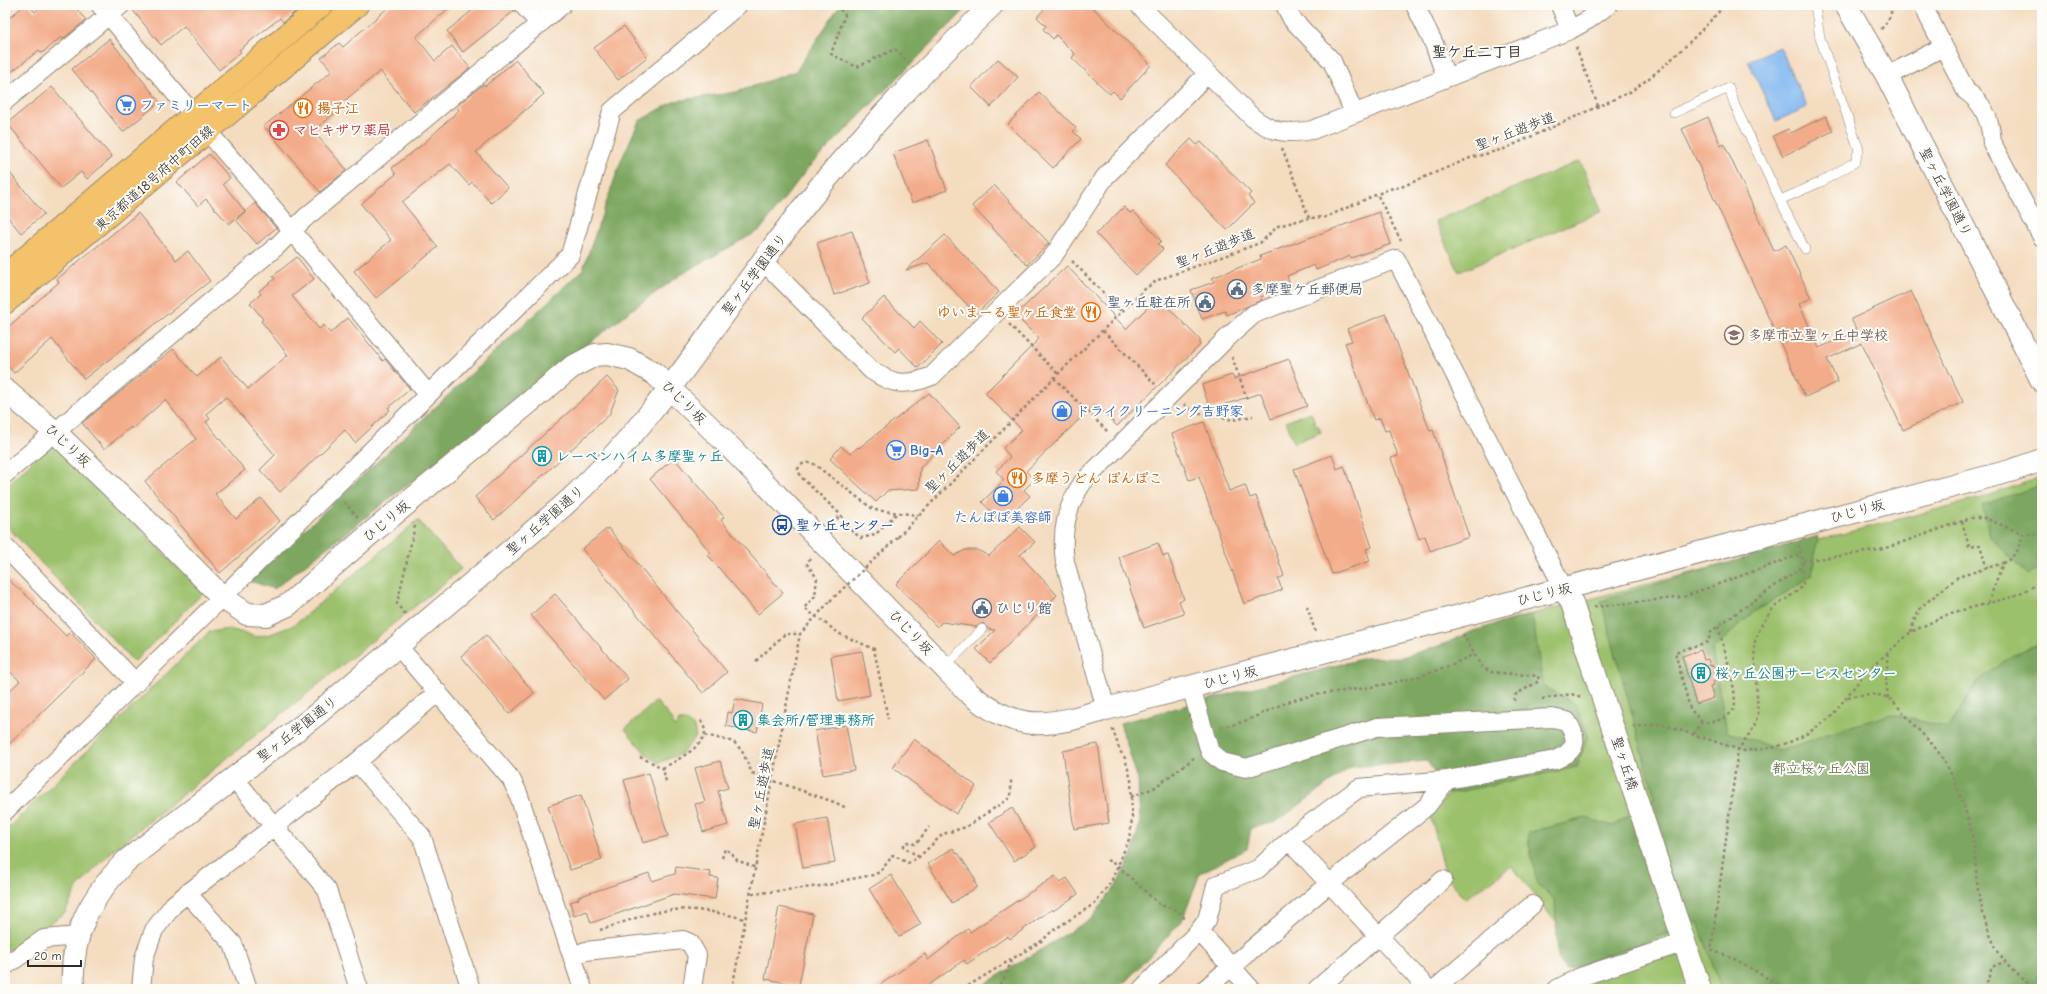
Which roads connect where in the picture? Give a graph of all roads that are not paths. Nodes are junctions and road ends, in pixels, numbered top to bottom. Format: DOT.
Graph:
graph roads {
  1 [pos="322,5"];
  2 [pos="357,5"];
  3 [pos="523,5"];
  4 [pos="562,5"];
  5 [pos="738,5"];
  6 [pos="992,5"];
  7 [pos="1139,5"];
  8 [pos="1285,5"];
  9 [pos="1415,5"];
  10 [pos="1560,5"];
  11 [pos="1608,5"];
  12 [pos="1815,5"];
  13 [pos="1846,5"];
  14 [pos="1924,5"];
  15 [pos="110,9"];
  16 [pos="540,24"];
  17 [pos="1570,30"];
  18 [pos="1943,46"];
  19 [pos="1207,74"];
  20 [pos="1887,76"];
  21 [pos="1446,77"];
  22 [pos="5,101"];
  23 [pos="1354,113"];
  24 [pos="1674,113"];
  25 [pos="193,114"];
  26 [pos="207,132"];
  27 [pos="1780,200"];
  28 [pos="292,231"];
  29 [pos="2042,237"];
  30 [pos="1805,249"];
  31 [pos="763,261"];
  32 [pos="5,275"];
  33 [pos="5,304"];
  34 [pos="2042,380"];
  35 [pos="670,388"];
  36 [pos="5,390"];
  37 [pos="428,394"];
  38 [pos="55,432"];
  39 [pos="2042,460"];
  40 [pos="5,474"];
  41 [pos="5,546"];
  42 [pos="1564,588"];
  43 [pos="223,598"];
  44 [pos="982,629"];
  45 [pos="398,646"];
  46 [pos="945,667"];
  47 [pos="136,683"];
  48 [pos="1191,687"];
  49 [pos="438,692"];
  50 [pos="1108,715"];
  51 [pos="357,762"];
  52 [pos="234,778"];
  53 [pos="1447,780"];
  54 [pos="5,811"];
  55 [pos="273,827"];
  56 [pos="1289,840"];
  57 [pos="1443,880"];
  58 [pos="1330,883"];
  59 [pos="187,893"];
  60 [pos="1532,905"];
  61 [pos="1193,926"];
  62 [pos="1378,935"];
  63 [pos="78,936"];
  64 [pos="1685,942"];
  65 [pos="572,956"];
  66 [pos="5,966"];
  67 [pos="1231,966"];
  68 [pos="1582,983"];
  69 [pos="73,989"];
  70 [pos="141,989"];
  71 [pos="248,989"];
  72 [pos="360,989"];
  73 [pos="471,989"];
  74 [pos="582,989"];
  75 [pos="692,989"];
  76 [pos="1142,989"];
  77 [pos="1205,989"];
  78 [pos="1251,989"];
  79 [pos="1317,989"];
  80 [pos="1428,989"];
  81 [pos="1435,989"];
  82 [pos="1557,989"];
  83 [pos="1700,989"];
  1 -- 25 [label="main road, 東京都道18号府中町田線"];
  2 -- 26 [label="main road, 東京都道18号府中町田線"];
  3 -- 16 [label="street"];
  4 -- 16 [label="street"];
  5 -- 37 [label="street"];
  6 -- 31 [label="street, 聖ヶ丘学園通り"];
  7 -- 19 [label="street"];
  8 -- 23 [label="street"];
  9 -- 21 [label="street"];
  10 -- 17 [label="street"];
  11 -- 17 [label="street"];
  12 -- 27 [label="lane"];
  13 -- 20 [label="street, 聖ヶ丘学園通り"];
  14 -- 18 [label="street"];
  15 -- 22 [label="street"];
  15 -- 25 [label="street"];
  16 -- 28 [label="street"];
  17 -- 21 [label="street"];
  18 -- 20 [label="street"];
  18 -- 29 [label="street"];
  19 -- 23 [label="street"];
  19 -- 31 [label="street"];
  20 -- 34 [label="street, 聖ヶ丘学園通り"];
  21 -- 23 [label="street"];
  24 -- 27 [label="lane"];
  25 -- 26 [label="street"];
  25 -- 32 [label="main road, 東京都道18号府中町田線"];
  26 -- 28 [label="street"];
  26 -- 33 [label="main road, 東京都道18号府中町田線"];
  27 -- 30 [label="lane"];
  28 -- 37 [label="street"];
  28 -- 38 [label="street"];
  31 -- 35 [label="street, 聖ヶ丘学園通り"];
  35 -- 43 [label="street, ひじり坂"];
  35 -- 45 [label="street, 聖ヶ丘学園通り"];
  35 -- 46 [label="street, ひじり坂"];
  36 -- 38 [label="street, ひじり坂"];
  37 -- 43 [label="street"];
  38 -- 40 [label="street"];
  38 -- 43 [label="street, ひじり坂"];
  39 -- 42 [label="street, ひじり坂"];
  41 -- 47 [label="street"];
  42 -- 48 [label="street, ひじり坂"];
  42 -- 50 [label="street"];
  42 -- 64 [label="street, 聖ヶ丘橋, bridge"];
  43 -- 47 [label="street"];
  44 -- 46 [label="lane"];
  45 -- 49 [label="street"];
  45 -- 52 [label="street, 聖ヶ丘学園通り"];
  46 -- 50 [label="street, ひじり坂"];
  47 -- 54 [label="street"];
  48 -- 50 [label="street, ひじり坂"];
  48 -- 53 [label="street"];
  49 -- 51 [label="street"];
  49 -- 65 [label="street"];
  51 -- 55 [label="street"];
  51 -- 73 [label="street"];
  52 -- 55 [label="street"];
  52 -- 63 [label="street, 聖ヶ丘学園通り"];
  53 -- 56 [label="street"];
  53 -- 58 [label="street"];
  55 -- 59 [label="street"];
  55 -- 72 [label="street"];
  56 -- 58 [label="street"];
  56 -- 61 [label="street"];
  57 -- 62 [label="street"];
  58 -- 62 [label="street"];
  58 -- 67 [label="street"];
  59 -- 70 [label="street"];
  59 -- 71 [label="street"];
  60 -- 81 [label="street"];
  61 -- 67 [label="street"];
  61 -- 76 [label="street"];
  62 -- 79 [label="street"];
  62 -- 80 [label="street"];
  63 -- 66 [label="street"];
  63 -- 69 [label="street, 聖ヶ丘学園通り"];
  64 -- 68 [label="street"];
  64 -- 83 [label="street, 聖ヶ丘橋"];
  65 -- 74 [label="street"];
  65 -- 75 [label="street"];
  67 -- 77 [label="street"];
  67 -- 78 [label="street"];
  68 -- 82 [label="street"];
}
